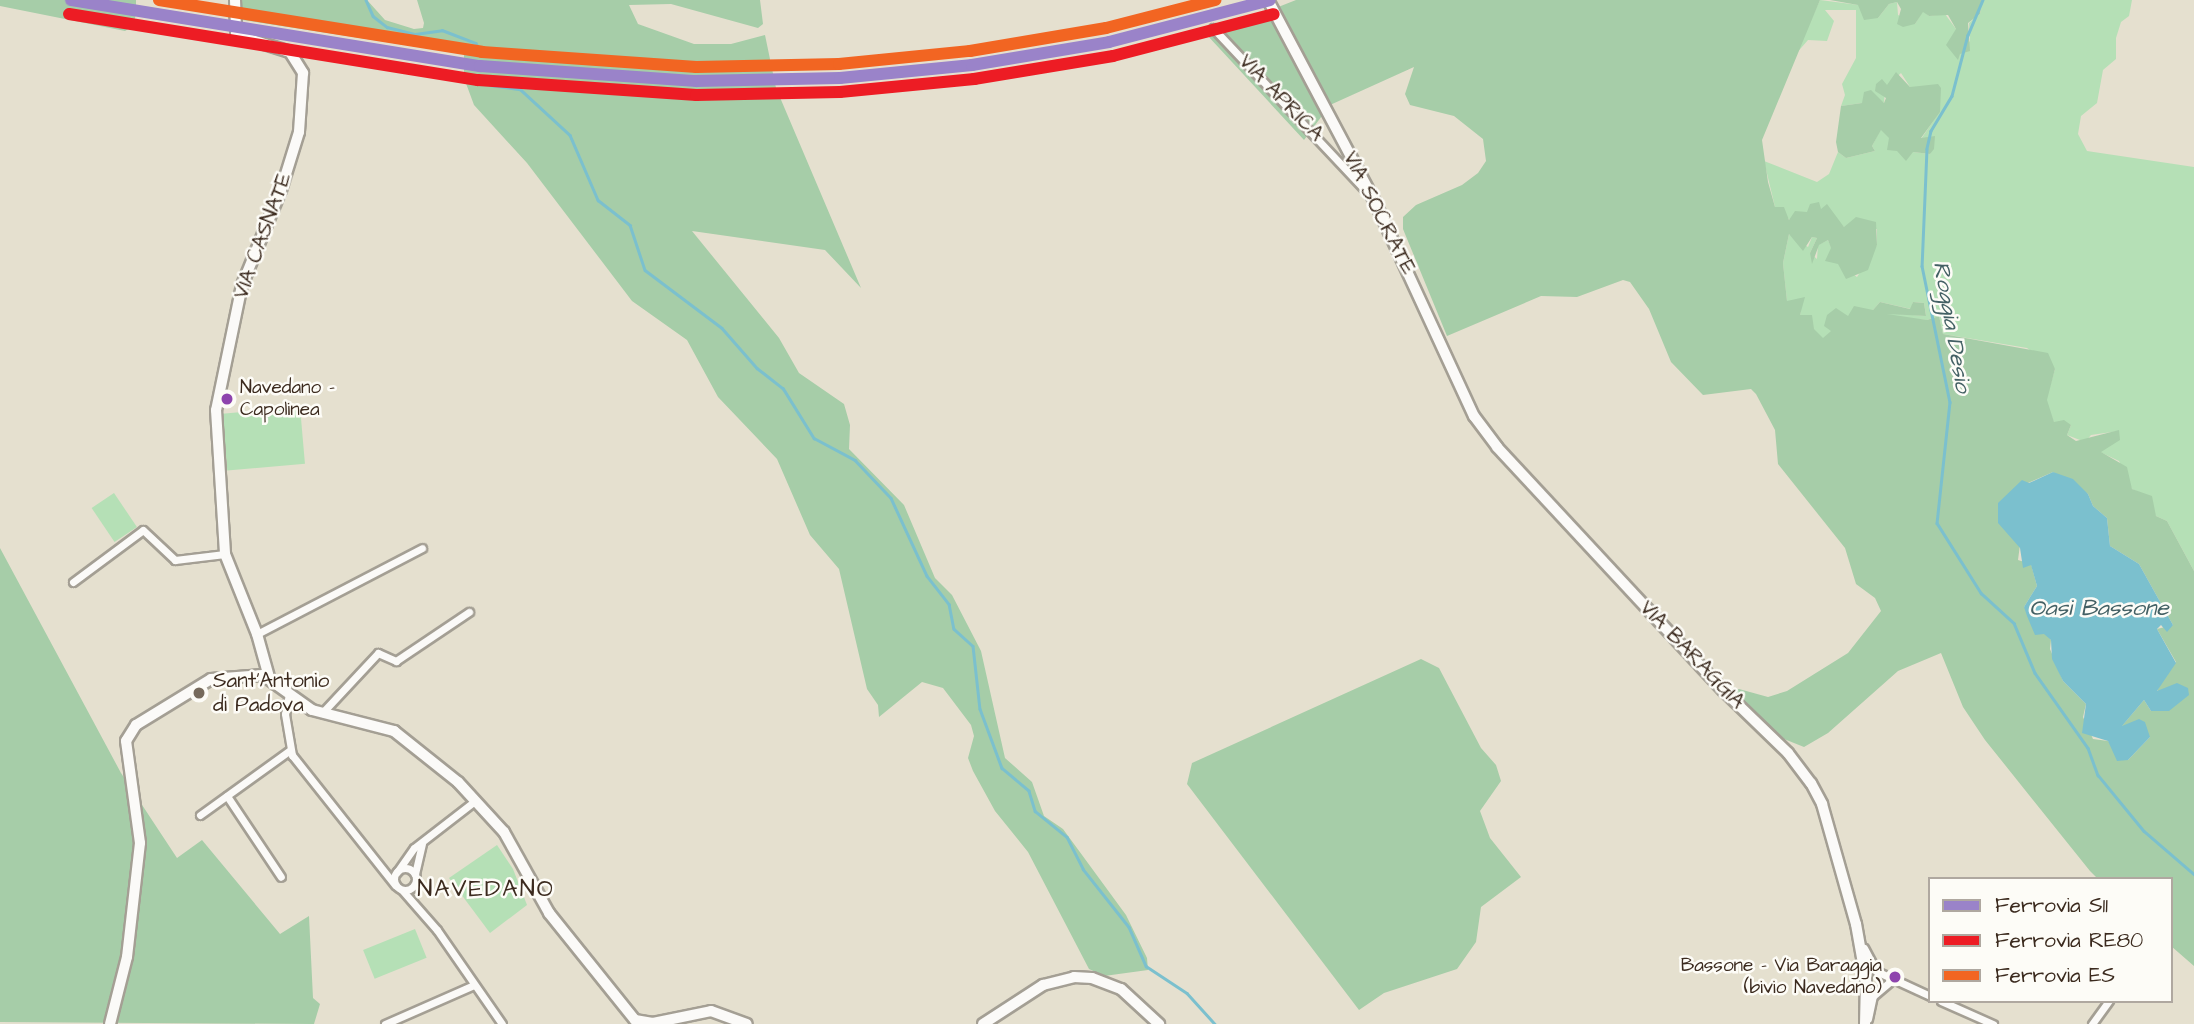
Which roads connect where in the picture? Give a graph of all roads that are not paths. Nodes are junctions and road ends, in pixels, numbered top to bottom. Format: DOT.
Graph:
graph roads {
  1 [pos="235,0"];
  2 [pos="1268,0"];
  3 [pos="1213,28"];
  4 [pos="1375,202"];
  5 [pos="1474,416"];
  6 [pos="422,548"];
  7 [pos="225,554"];
  8 [pos="73,582"];
  9 [pos="469,612"];
  10 [pos="257,634"];
  11 [pos="269,677"];
  12 [pos="289,694"];
  13 [pos="322,713"];
  14 [pos="290,750"];
  15 [pos="227,796"];
  16 [pos="476,800"];
  17 [pos="200,815"];
  18 [pos="424,840"];
  19 [pos="397,872"];
  20 [pos="415,874"];
  21 [pos="281,877"];
  22 [pos="414,886"];
  23 [pos="399,888"];
  24 [pos="416,902"];
  25 [pos="1856,924"];
  26 [pos="1892,980"];
  27 [pos="1866,981"];
  28 [pos="474,985"];
  29 [pos="1928,995"];
  30 [pos="1946,1003"];
  31 [pos="2108,1003"];
  32 [pos="638,1023"];
  33 [pos="110,1024"];
  34 [pos="385,1024"];
  35 [pos="502,1024"];
  36 [pos="747,1024"];
  37 [pos="983,1024"];
  38 [pos="1158,1024"];
  39 [pos="1866,1024"];
  40 [pos="1993,1024"];
  41 [pos="2092,1024"];
  1 -- 7 [label="street, VIA CASNATE"];
  2 -- 4 [label="street, VIA SOCRATE"];
  3 -- 4 [label="street, VIA APRICA"];
  4 -- 5 [label="street, VIA SOCRATE"];
  5 -- 25 [label="street, VIA BARAGGIA"];
  6 -- 10 [label="street"];
  7 -- 8 [label="street"];
  7 -- 10 [label="street, VIA CASNATE"];
  9 -- 13 [label="street"];
  10 -- 11 [label="street, VIA CASNATE"];
  11 -- 12 [label="street"];
  11 -- 33 [label="street"];
  12 -- 13 [label="street"];
  12 -- 14 [label="street"];
  13 -- 16 [label="street"];
  14 -- 15 [label="street"];
  14 -- 23 [label="street"];
  15 -- 17 [label="street"];
  15 -- 21 [label="street"];
  16 -- 18 [label="street"];
  16 -- 32 [label="street"];
  18 -- 19 [label="street"];
  18 -- 20 [label="street"];
  19 -- 20 [label="street"];
  19 -- 23 [label="street"];
  20 -- 22 [label="street"];
  22 -- 23 [label="street"];
  22 -- 24 [label="street"];
  23 -- 24 [label="street"];
  24 -- 28 [label="street"];
  25 -- 26 [label="street, VIA BARAGGIA"];
  25 -- 27 [label="street, VIA BARAGGIA"];
  26 -- 27 [label="street"];
  26 -- 29 [label="street, VIA BARAGGIA"];
  26 -- 39 [label="street"];
  27 -- 39 [label="street, VIA BARAGGIA"];
  28 -- 34 [label="street"];
  28 -- 35 [label="street"];
  30 -- 40 [label="street"];
  31 -- 41 [label="street"];
  32 -- 36 [label="street"];
  37 -- 38 [label="street"];
}
